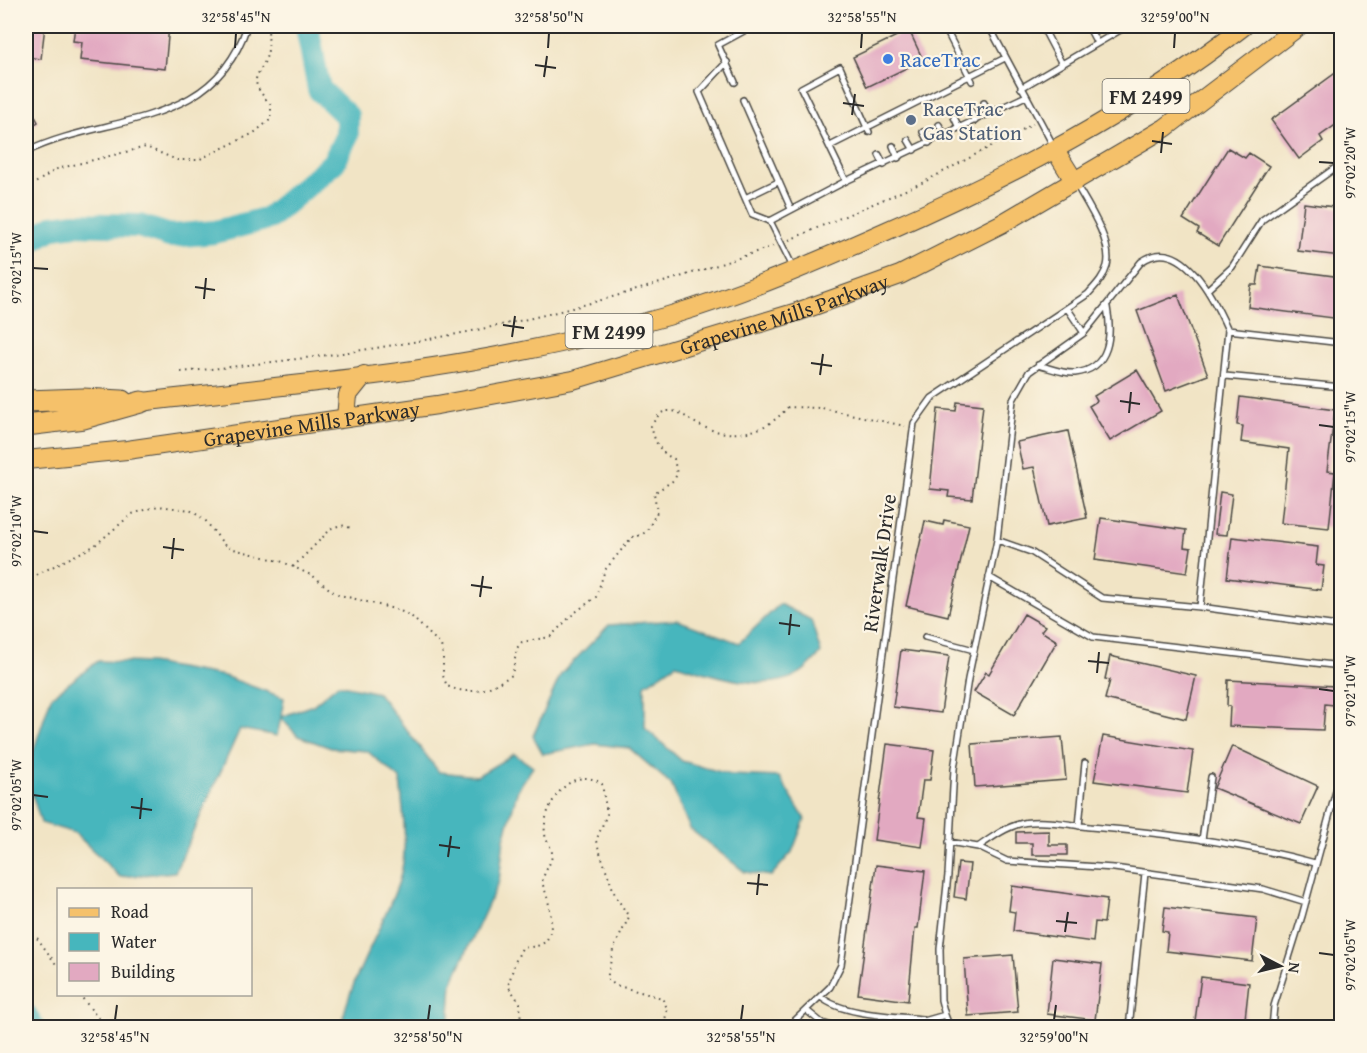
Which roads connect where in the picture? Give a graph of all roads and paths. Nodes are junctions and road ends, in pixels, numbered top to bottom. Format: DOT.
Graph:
graph roads {
  1 [pos="247,26"];
  2 [pos="268,26"];
  3 [pos="753,26"];
  4 [pos="944,26"];
  5 [pos="988,26"];
  6 [pos="1042,26"];
  7 [pos="1088,26"];
  8 [pos="1244,26"];
  9 [pos="1299,26"];
  10 [pos="1123,27"];
  11 [pos="1097,43"];
  12 [pos="1005,58"];
  13 [pos="727,62"];
  14 [pos="1062,64"];
  15 [pos="969,75"];
  16 [pos="955,81"];
  17 [pos="972,81"];
  18 [pos="735,82"];
  19 [pos="958,88"];
  20 [pos="1021,88"];
  21 [pos="1026,96"];
  22 [pos="743,100"];
  23 [pos="984,103"];
  24 [pos="909,104"];
  25 [pos="913,110"];
  26 [pos="970,110"];
  27 [pos="989,114"];
  28 [pos="954,117"];
  29 [pos="975,121"];
  30 [pos="1040,121"];
  31 [pos="939,125"];
  32 [pos="960,128"];
  33 [pos="867,129"];
  34 [pos="923,132"];
  35 [pos="945,135"];
  36 [pos="908,140"];
  37 [pos="929,143"];
  38 [pos="830,146"];
  39 [pos="893,146"];
  40 [pos="914,150"];
  41 [pos="1055,150"];
  42 [pos="26,152"];
  43 [pos="879,155"];
  44 [pos="898,158"];
  45 [pos="1341,163"];
  46 [pos="884,165"];
  47 [pos="846,181"];
  48 [pos="778,182"];
  49 [pos="1075,182"];
  50 [pos="26,189"];
  51 [pos="745,198"];
  52 [pos="791,209"];
  53 [pos="770,221"];
  54 [pos="782,243"];
  55 [pos="794,270"];
  56 [pos="1207,290"];
  57 [pos="1107,307"];
  58 [pos="1067,308"];
  59 [pos="1228,330"];
  60 [pos="1084,333"];
  61 [pos="1341,343"];
  62 [pos="1038,365"];
  63 [pos="181,372"];
  64 [pos="364,375"];
  65 [pos="1225,376"];
  66 [pos="1341,387"];
  67 [pos="26,401"];
  68 [pos="141,402"];
  69 [pos="346,418"];
  70 [pos="26,425"];
  71 [pos="914,428"];
  72 [pos="26,460"];
  73 [pos="351,528"];
  74 [pos="997,540"];
  75 [pos="293,567"];
  76 [pos="989,577"];
  77 [pos="26,580"];
  78 [pos="1341,602"];
  79 [pos="1200,608"];
  80 [pos="1338,626"];
  81 [pos="925,638"];
  82 [pos="974,650"];
  83 [pos="1341,666"];
  84 [pos="1341,678"];
  85 [pos="1085,763"];
  86 [pos="1341,769"];
  87 [pos="1211,777"];
  88 [pos="1079,826"];
  89 [pos="1202,840"];
  90 [pos="949,842"];
  91 [pos="978,847"];
  92 [pos="1315,863"];
  93 [pos="1144,873"];
  94 [pos="1306,902"];
  95 [pos="26,933"];
  96 [pos="57,966"];
  97 [pos="81,996"];
  98 [pos="821,997"];
  99 [pos="806,1010"];
  100 [pos="945,1015"];
  101 [pos="921,1019"];
  102 [pos="106,1028"];
  103 [pos="521,1028"];
  104 [pos="664,1028"];
  105 [pos="787,1028"];
  106 [pos="839,1028"];
  107 [pos="899,1028"];
  108 [pos="950,1028"];
  109 [pos="1129,1028"];
  110 [pos="1272,1028"];
  1 -- 42 [label="lane"];
  2 -- 50 [label="path"];
  3 -- 13 [label="lane"];
  4 -- 15 [label="lane"];
  5 -- 12 [label="lane"];
  6 -- 14 [label="lane"];
  7 -- 11 [label="lane"];
  8 -- 41 [label="main road, Grapevine Mills Parkway / FM 2499"];
  9 -- 49 [label="main road, Grapevine Mills Parkway / FM 2499"];
  10 -- 11 [label="lane"];
  11 -- 14 [label="lane"];
  12 -- 15 [label="lane"];
  12 -- 20 [label="lane"];
  13 -- 18 [label="lane"];
  13 -- 51 [label="lane"];
  14 -- 20 [label="lane"];
  15 -- 16 [label="lane"];
  15 -- 17 [label="lane"];
  16 -- 19 [label="lane"];
  16 -- 24 [label="lane"];
  20 -- 21 [label="lane"];
  21 -- 27 [label="lane"];
  21 -- 30 [label="lane"];
  22 -- 48 [label="lane"];
  23 -- 27 [label="lane"];
  24 -- 25 [label="lane"];
  24 -- 33 [label="lane"];
  26 -- 29 [label="lane"];
  27 -- 29 [label="lane"];
  28 -- 32 [label="lane"];
  29 -- 32 [label="lane"];
  30 -- 41 [label="lane"];
  30 -- 54 [label="path"];
  31 -- 35 [label="lane"];
  32 -- 35 [label="lane"];
  33 -- 38 [label="lane"];
  33 -- 38 [label="lane"];
  34 -- 37 [label="lane"];
  35 -- 37 [label="lane"];
  36 -- 40 [label="lane"];
  37 -- 40 [label="lane"];
  38 -- 47 [label="lane"];
  39 -- 44 [label="lane"];
  40 -- 44 [label="lane"];
  41 -- 49 [label="main road"];
  41 -- 55 [label="main road, Grapevine Mills Parkway / FM 2499"];
  43 -- 46 [label="lane"];
  44 -- 46 [label="lane"];
  45 -- 56 [label="lane"];
  46 -- 47 [label="lane"];
  47 -- 52 [label="lane"];
  48 -- 51 [label="lane"];
  48 -- 52 [label="lane"];
  49 -- 58 [label="lane, Riverwalk Drive"];
  49 -- 69 [label="main road, Grapevine Mills Parkway / FM 2499"];
  51 -- 53 [label="lane"];
  52 -- 53 [label="lane"];
  53 -- 54 [label="lane"];
  54 -- 55 [label="lane"];
  54 -- 63 [label="path"];
  55 -- 64 [label="main road, Grapevine Mills Parkway / FM 2499"];
  56 -- 57 [label="lane"];
  56 -- 59 [label="lane"];
  57 -- 60 [label="lane"];
  57 -- 62 [label="lane"];
  58 -- 60 [label="lane"];
  58 -- 71 [label="lane, Riverwalk Drive"];
  59 -- 61 [label="lane"];
  59 -- 65 [label="lane"];
  60 -- 62 [label="lane"];
  62 -- 74 [label="lane"];
  64 -- 68 [label="main road, Grapevine Mills Parkway / FM 2499"];
  64 -- 69 [label="main road"];
  65 -- 66 [label="lane"];
  65 -- 79 [label="lane"];
  67 -- 68 [label="highway"];
  68 -- 70 [label="highway, Grapevine Mills Parkway / FM 2499"];
  69 -- 72 [label="main road, Grapevine Mills Parkway / FM 2499"];
  71 -- 75 [label="path"];
  71 -- 98 [label="lane, Riverwalk Drive"];
  73 -- 75 [label="path"];
  74 -- 76 [label="lane"];
  74 -- 79 [label="lane"];
  75 -- 77 [label="path"];
  76 -- 82 [label="lane"];
  76 -- 83 [label="lane"];
  78 -- 80 [label="lane"];
  79 -- 80 [label="lane"];
  80 -- 83 [label="lane"];
  81 -- 82 [label="lane"];
  82 -- 90 [label="lane"];
  83 -- 84 [label="lane"];
  85 -- 88 [label="lane"];
  86 -- 92 [label="lane"];
  87 -- 89 [label="lane"];
  88 -- 89 [label="lane"];
  88 -- 91 [label="lane"];
  89 -- 92 [label="lane"];
  90 -- 91 [label="lane"];
  90 -- 100 [label="lane"];
  91 -- 93 [label="lane"];
  92 -- 94 [label="lane"];
  93 -- 94 [label="lane"];
  93 -- 109 [label="lane"];
  94 -- 110 [label="lane"];
  95 -- 96 [label="path"];
  97 -- 102 [label="path"];
  98 -- 99 [label="lane, Riverwalk Drive"];
  98 -- 101 [label="lane"];
  99 -- 105 [label="lane, Riverwalk Drive"];
  99 -- 106 [label="lane"];
  100 -- 101 [label="lane"];
  100 -- 108 [label="lane"];
  101 -- 107 [label="lane"];
  103 -- 104 [label="path"];
}
